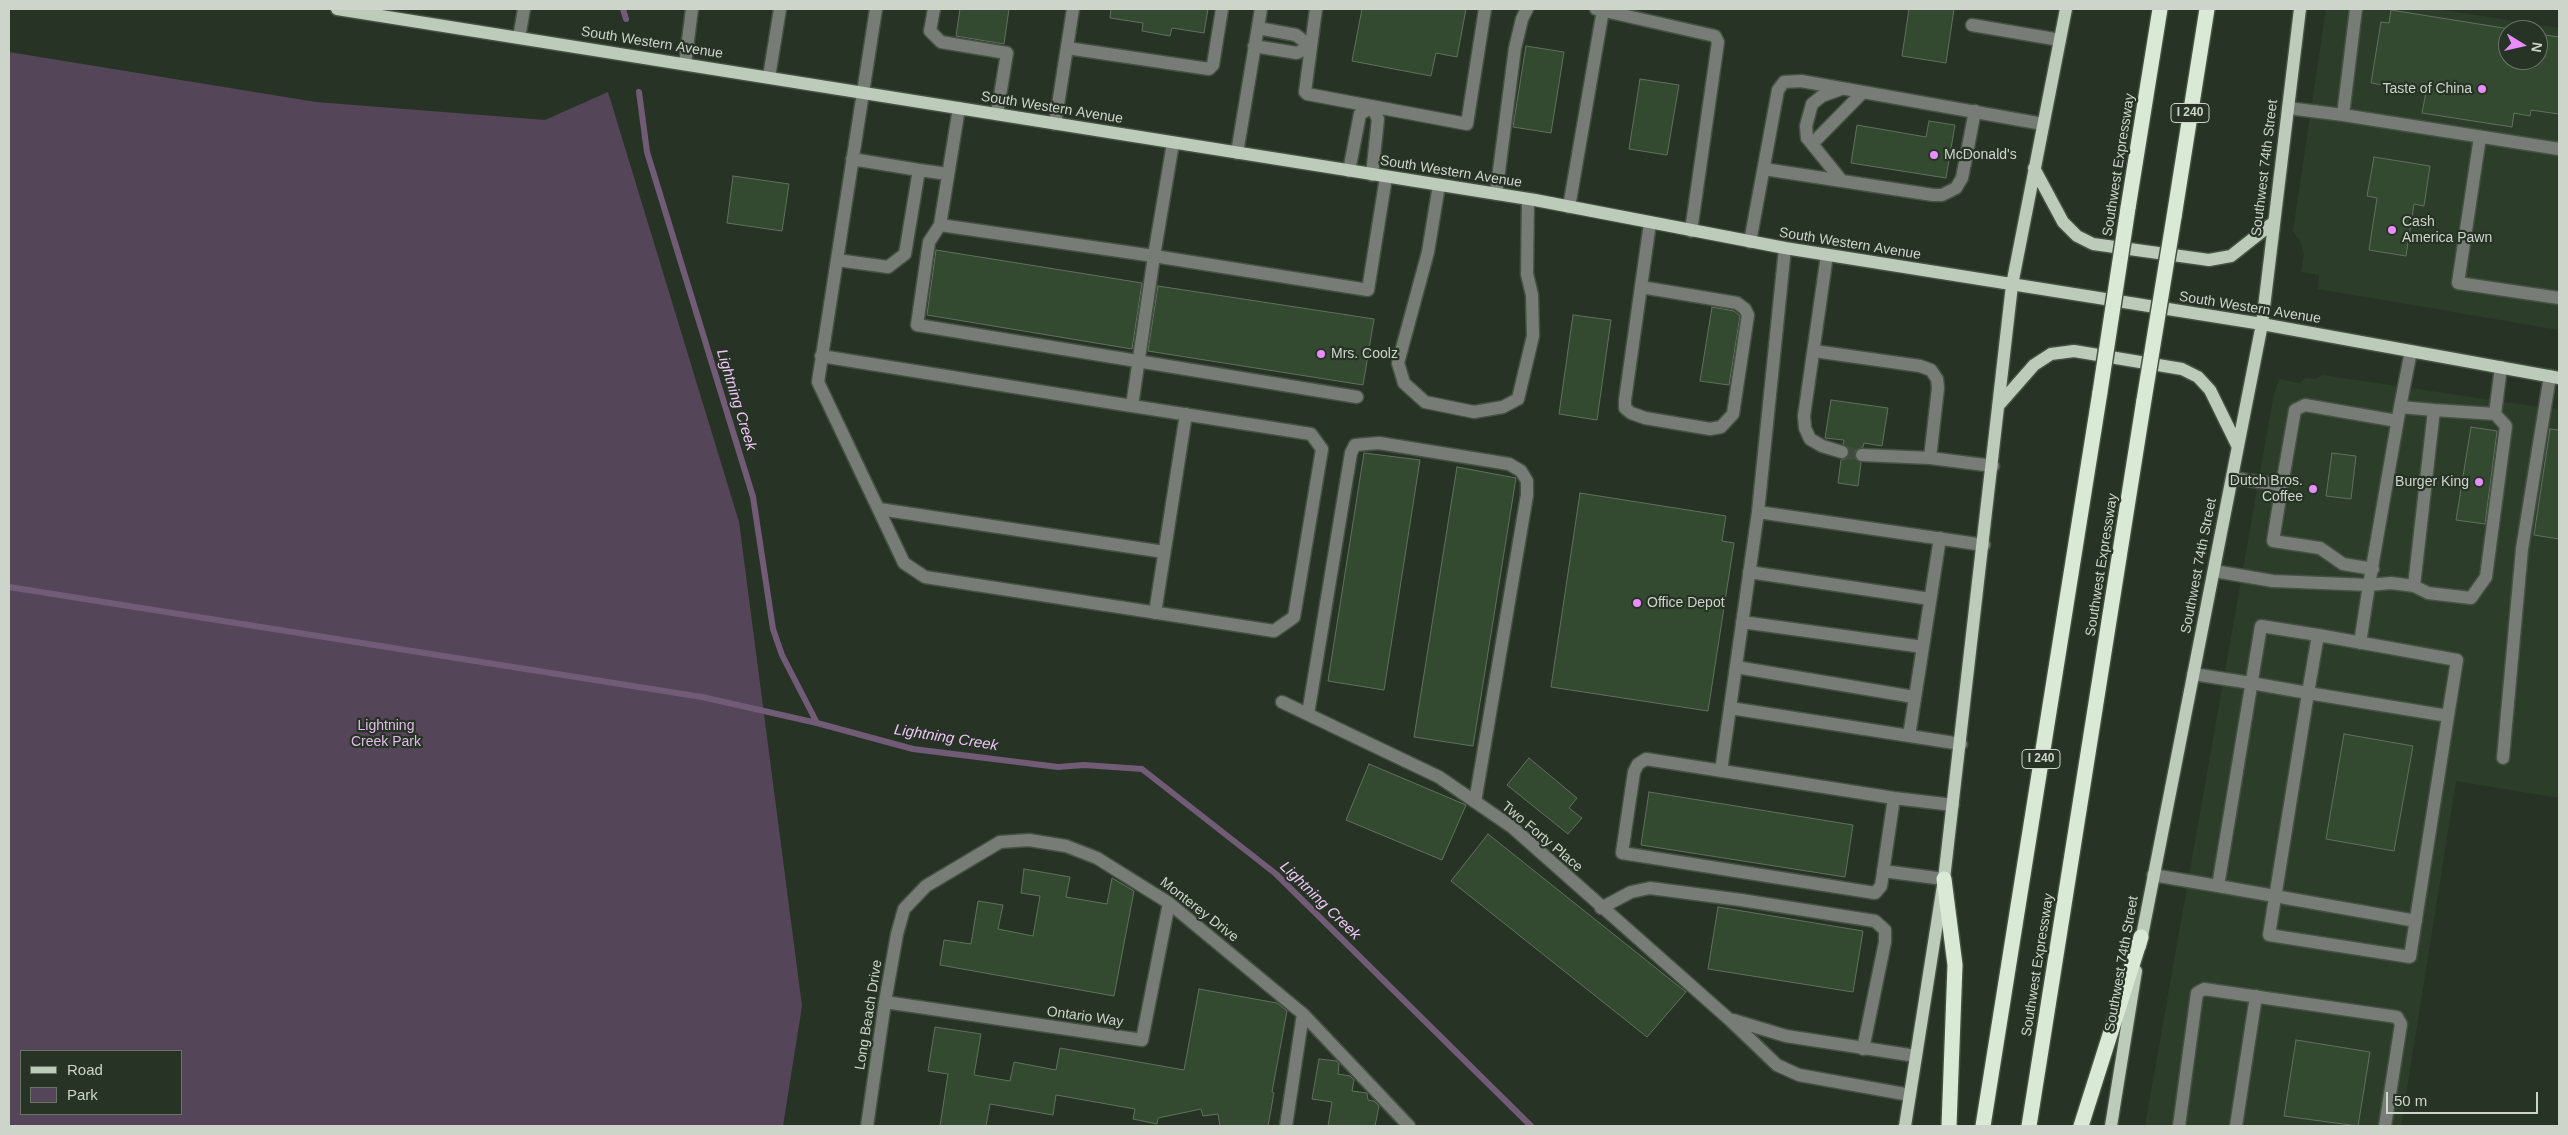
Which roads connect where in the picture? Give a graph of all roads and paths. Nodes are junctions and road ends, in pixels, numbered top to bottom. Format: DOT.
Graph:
graph roads {
  1 [pos="337,9"];
  2 [pos="524,9"];
  3 [pos="692,9"];
  4 [pos="780,9"];
  5 [pos="876,9"];
  6 [pos="934,9"];
  7 [pos="1073,9"];
  8 [pos="1222,9"];
  9 [pos="1260,9"];
  10 [pos="1316,9"];
  11 [pos="1485,9"];
  12 [pos="1528,9"];
  13 [pos="1600,9"];
  14 [pos="2066,9"];
  15 [pos="2160,9"];
  16 [pos="2207,9"];
  17 [pos="2300,9"];
  18 [pos="2356,9"];
  19 [pos="365,11"];
  20 [pos="1972,25"];
  21 [pos="1258,28"];
  22 [pos="519,38"];
  23 [pos="2060,40"];
  24 [pos="1254,46"];
  25 [pos="1310,46"];
  26 [pos="1067,48"];
  27 [pos="685,64"];
  28 [pos="769,77"];
  29 [pos="1843,88"];
  30 [pos="863,92"];
  31 [pos="1863,92"];
  32 [pos="1372,106"];
  33 [pos="959,108"];
  34 [pos="2288,108"];
  35 [pos="1975,111"];
  36 [pos="997,114"];
  37 [pos="2343,115"];
  38 [pos="1055,124"];
  39 [pos="2043,124"];
  40 [pos="2480,136"];
  41 [pos="1173,143"];
  42 [pos="1812,144"];
  43 [pos="2559,149"];
  44 [pos="1237,153"];
  45 [pos="852,159"];
  46 [pos="2034,168"];
  47 [pos="1764,169"];
  48 [pos="919,170"];
  49 [pos="1349,171"];
  50 [pos="948,174"];
  51 [pos="1372,175"];
  52 [pos="1386,177"];
  53 [pos="1842,181"];
  54 [pos="1439,185"];
  55 [pos="1496,194"];
  56 [pos="1528,199"];
  57 [pos="1569,207"];
  58 [pos="2274,222"];
  59 [pos="1650,223"];
  60 [pos="940,225"];
  61 [pos="1691,231"];
  62 [pos="1750,242"];
  63 [pos="1785,248"];
  64 [pos="1154,256"];
  65 [pos="1827,256"];
  66 [pos="837,260"];
  67 [pos="2012,285"];
  68 [pos="1641,287"];
  69 [pos="2559,298"];
  70 [pos="2262,324"];
  71 [pos="1814,351"];
  72 [pos="2411,351"];
  73 [pos="822,356"];
  74 [pos="1139,361"];
  75 [pos="2501,368"];
  76 [pos="2555,377"];
  77 [pos="1357,397"];
  78 [pos="1132,406"];
  79 [pos="1998,406"];
  80 [pos="2400,407"];
  81 [pos="2434,410"];
  82 [pos="1186,414"];
  83 [pos="2495,414"];
  84 [pos="2397,421"];
  85 [pos="2238,447"];
  86 [pos="1842,452"];
  87 [pos="1862,455"];
  88 [pos="1930,458"];
  89 [pos="1993,466"];
  90 [pos="2232,478"];
  91 [pos="2282,485"];
  92 [pos="879,509"];
  93 [pos="1758,512"];
  94 [pos="1940,538"];
  95 [pos="1984,545"];
  96 [pos="1164,552"];
  97 [pos="2373,569"];
  98 [pos="2214,571"];
  99 [pos="1749,572"];
  100 [pos="2369,585"];
  101 [pos="2414,586"];
  102 [pos="1930,599"];
  103 [pos="1155,613"];
  104 [pos="1742,622"];
  105 [pos="2318,635"];
  106 [pos="2360,643"];
  107 [pos="1923,647"];
  108 [pos="1736,667"];
  109 [pos="2193,674"];
  110 [pos="2251,684"];
  111 [pos="2308,693"];
  112 [pos="1914,697"];
  113 [pos="1282,702"];
  114 [pos="1730,708"];
  115 [pos="1308,714"];
  116 [pos="2448,716"];
  117 [pos="1909,736"];
  118 [pos="1961,744"];
  119 [pos="2503,758"];
  120 [pos="1721,771"];
  121 [pos="1894,798"];
  122 [pos="1475,802"];
  123 [pos="1953,805"];
  124 [pos="1883,871"];
  125 [pos="2153,875"];
  126 [pos="1944,879"];
  127 [pos="2218,886"];
  128 [pos="2275,896"];
  129 [pos="1169,903"];
  130 [pos="1601,908"];
  131 [pos="904,909"];
  132 [pos="2416,921"];
  133 [pos="2141,937"];
  134 [pos="2256,996"];
  135 [pos="885,1002"];
  136 [pos="1303,1014"];
  137 [pos="1730,1020"];
  138 [pos="1863,1049"];
  139 [pos="1916,1056"];
  140 [pos="1910,1095"];
  141 [pos="867,1126"];
  142 [pos="1286,1126"];
  143 [pos="1409,1126"];
  144 [pos="1905,1126"];
  145 [pos="1949,1126"];
  146 [pos="1983,1126"];
  147 [pos="2029,1126"];
  148 [pos="2081,1126"];
  149 [pos="2111,1126"];
  150 [pos="2179,1126"];
  151 [pos="2236,1126"];
  152 [pos="2385,1126"];
  1 -- 19 [label="main road, South Western Avenue"];
  2 -- 22 [label="street"];
  3 -- 27 [label="street"];
  4 -- 28 [label="street"];
  5 -- 30 [label="street"];
  6 -- 36 [label="street"];
  7 -- 26 [label="street"];
  8 -- 26 [label="street"];
  9 -- 21 [label="street"];
  10 -- 25 [label="street"];
  11 -- 32 [label="street"];
  12 -- 55 [label="street"];
  13 -- 57 [label="street"];
  13 -- 61 [label="street"];
  14 -- 23 [label="main road"];
  15 -- 146 [label="highway, Southwest Expressway / I 240, bridge"];
  16 -- 147 [label="highway, Southwest Expressway / I 240, bridge"];
  17 -- 34 [label="main road, Southwest 74th Street"];
  18 -- 37 [label="street"];
  19 -- 22 [label="main road, South Western Avenue"];
  20 -- 23 [label="street"];
  21 -- 24 [label="street"];
  21 -- 25 [label="street"];
  22 -- 27 [label="main road, South Western Avenue"];
  23 -- 39 [label="main road"];
  24 -- 25 [label="street"];
  24 -- 44 [label="street"];
  25 -- 32 [label="street"];
  26 -- 38 [label="street"];
  27 -- 28 [label="main road, South Western Avenue"];
  28 -- 30 [label="main road, South Western Avenue"];
  29 -- 31 [label="street"];
  29 -- 42 [label="street"];
  29 -- 47 [label="street"];
  30 -- 33 [label="main road, South Western Avenue"];
  30 -- 45 [label="street"];
  31 -- 35 [label="street"];
  31 -- 42 [label="street"];
  32 -- 49 [label="street"];
  32 -- 51 [label="street"];
  33 -- 36 [label="main road, South Western Avenue"];
  33 -- 50 [label="street"];
  34 -- 37 [label="street"];
  34 -- 58 [label="main road, Southwest 74th Street"];
  35 -- 39 [label="street"];
  35 -- 53 [label="street"];
  36 -- 38 [label="main road, South Western Avenue"];
  37 -- 40 [label="street"];
  38 -- 41 [label="main road, South Western Avenue"];
  39 -- 46 [label="main road"];
  40 -- 43 [label="street"];
  40 -- 69 [label="street"];
  41 -- 44 [label="main road, South Western Avenue"];
  41 -- 64 [label="street"];
  42 -- 53 [label="street"];
  44 -- 49 [label="main road, South Western Avenue"];
  45 -- 48 [label="street"];
  45 -- 66 [label="street"];
  46 -- 58 [label="main road"];
  46 -- 67 [label="main road"];
  47 -- 53 [label="street"];
  47 -- 62 [label="street"];
  48 -- 50 [label="street"];
  48 -- 66 [label="street"];
  49 -- 51 [label="main road, South Western Avenue"];
  50 -- 60 [label="street"];
  51 -- 52 [label="main road, South Western Avenue"];
  52 -- 54 [label="main road, South Western Avenue"];
  52 -- 64 [label="street"];
  54 -- 55 [label="main road, South Western Avenue"];
  54 -- 56 [label="street"];
  55 -- 56 [label="main road, South Western Avenue"];
  56 -- 57 [label="main road, South Western Avenue"];
  57 -- 59 [label="main road, South Western Avenue"];
  58 -- 70 [label="main road, Southwest 74th Street"];
  59 -- 61 [label="main road, South Western Avenue"];
  59 -- 68 [label="street"];
  60 -- 64 [label="street"];
  60 -- 74 [label="street"];
  61 -- 62 [label="main road, South Western Avenue"];
  62 -- 63 [label="main road, South Western Avenue"];
  63 -- 65 [label="main road, South Western Avenue"];
  63 -- 93 [label="street"];
  64 -- 74 [label="street"];
  65 -- 67 [label="main road, South Western Avenue"];
  65 -- 71 [label="street"];
  66 -- 73 [label="street"];
  67 -- 70 [label="main road, South Western Avenue"];
  67 -- 79 [label="main road"];
  68 -- 68 [label="street"];
  70 -- 72 [label="main road, South Western Avenue"];
  70 -- 85 [label="main road, Southwest 74th Street"];
  71 -- 86 [label="street"];
  71 -- 88 [label="street"];
  72 -- 75 [label="main road, South Western Avenue"];
  72 -- 80 [label="street"];
  73 -- 78 [label="street"];
  73 -- 92 [label="street"];
  74 -- 77 [label="street"];
  74 -- 78 [label="street"];
  75 -- 76 [label="main road, South Western Avenue"];
  75 -- 83 [label="street"];
  76 -- 119 [label="street"];
  78 -- 82 [label="street"];
  79 -- 85 [label="main road"];
  79 -- 89 [label="main road"];
  80 -- 81 [label="street"];
  80 -- 84 [label="street"];
  81 -- 83 [label="street"];
  81 -- 101 [label="street"];
  82 -- 96 [label="street"];
  82 -- 103 [label="street"];
  83 -- 101 [label="street"];
  84 -- 91 [label="street"];
  84 -- 97 [label="street"];
  85 -- 90 [label="main road, Southwest 74th Street"];
  87 -- 88 [label="street"];
  88 -- 89 [label="street"];
  89 -- 95 [label="main road"];
  90 -- 91 [label="street"];
  90 -- 98 [label="main road, Southwest 74th Street"];
  91 -- 97 [label="street"];
  92 -- 96 [label="street"];
  92 -- 103 [label="street"];
  93 -- 94 [label="street"];
  93 -- 99 [label="street"];
  94 -- 95 [label="street"];
  94 -- 102 [label="street"];
  95 -- 118 [label="main road"];
  96 -- 103 [label="street"];
  97 -- 100 [label="street"];
  98 -- 100 [label="street"];
  98 -- 109 [label="main road, Southwest 74th Street"];
  99 -- 102 [label="street"];
  99 -- 104 [label="street"];
  100 -- 101 [label="street"];
  100 -- 106 [label="street"];
  102 -- 107 [label="street"];
  104 -- 107 [label="street"];
  104 -- 108 [label="street"];
  105 -- 106 [label="street"];
  105 -- 110 [label="street"];
  105 -- 111 [label="street"];
  106 -- 116 [label="street"];
  107 -- 112 [label="street"];
  108 -- 112 [label="street"];
  108 -- 114 [label="street"];
  109 -- 110 [label="street"];
  109 -- 125 [label="main road, Southwest 74th Street"];
  110 -- 111 [label="street"];
  110 -- 127 [label="street"];
  111 -- 116 [label="street"];
  111 -- 128 [label="street"];
  112 -- 117 [label="street"];
  113 -- 115 [label="street, Two Forty Place"];
  114 -- 117 [label="street"];
  114 -- 120 [label="street"];
  115 -- 122 [label="street, Two Forty Place"];
  115 -- 122 [label="street"];
  116 -- 132 [label="street"];
  117 -- 118 [label="street"];
  118 -- 123 [label="main road"];
  120 -- 121 [label="street"];
  120 -- 124 [label="street"];
  121 -- 123 [label="street"];
  121 -- 124 [label="street"];
  122 -- 130 [label="street, Two Forty Place"];
  123 -- 126 [label="main road"];
  124 -- 126 [label="street"];
  125 -- 127 [label="street"];
  125 -- 133 [label="main road, Southwest 74th Street"];
  126 -- 139 [label="main road"];
  126 -- 145 [label="highway"];
  127 -- 128 [label="street"];
  128 -- 132 [label="street"];
  128 -- 132 [label="street"];
  129 -- 131 [label="street, Monterey Drive"];
  129 -- 135 [label="street, Ontario Way"];
  129 -- 136 [label="street, Monterey Drive"];
  130 -- 137 [label="street, Two Forty Place"];
  130 -- 138 [label="street"];
  131 -- 135 [label="street, Long Beach Drive"];
  133 -- 148 [label="highway"];
  133 -- 149 [label="main road, Southwest 74th Street"];
  134 -- 150 [label="street"];
  134 -- 151 [label="street"];
  134 -- 152 [label="street"];
  135 -- 141 [label="street, Long Beach Drive"];
  136 -- 142 [label="street"];
  136 -- 143 [label="street, Monterey Drive"];
  137 -- 138 [label="street, Two Forty Place"];
  137 -- 140 [label="street, Two Forty Place"];
  138 -- 139 [label="street, Two Forty Place"];
  139 -- 140 [label="main road"];
  140 -- 144 [label="main road"];
}
